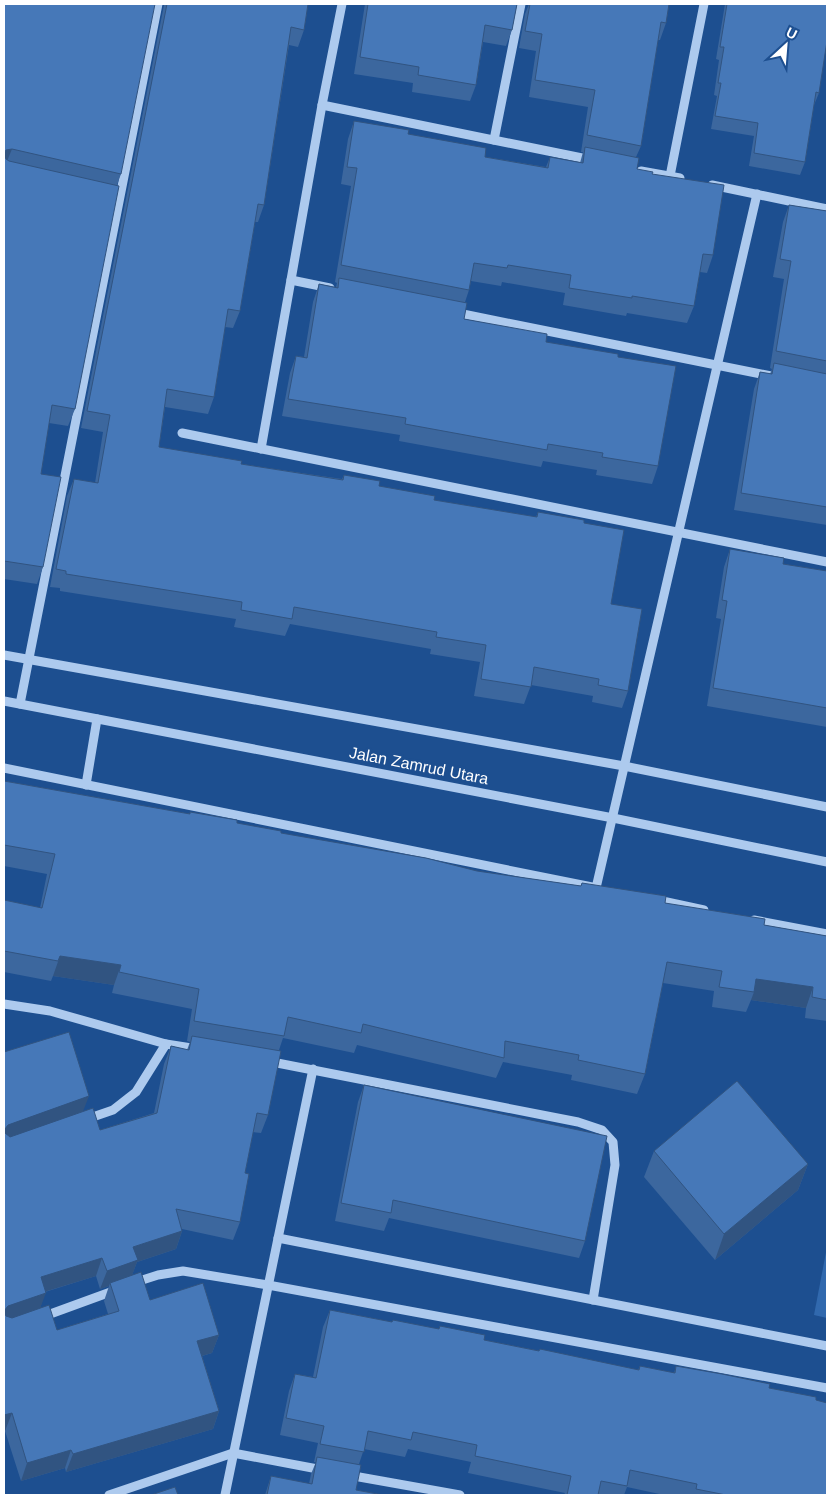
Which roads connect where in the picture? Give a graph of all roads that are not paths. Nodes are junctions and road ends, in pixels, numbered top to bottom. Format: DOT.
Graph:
graph roads {
  1 [pos="158,4"];
  2 [pos="342,4"];
  3 [pos="520,4"];
  4 [pos="704,4"];
  5 [pos="322,105"];
  6 [pos="494,140"];
  7 [pos="602,162"];
  8 [pos="631,168"];
  9 [pos="670,176"];
  10 [pos="689,180"];
  11 [pos="699,182"];
  12 [pos="757,194"];
  13 [pos="109,196"];
  14 [pos="119,198"];
  15 [pos="827,209"];
  16 [pos="291,280"];
  17 [pos="340,290"];
  18 [pos="446,311"];
  19 [pos="718,365"];
  20 [pos="782,378"];
  21 [pos="182,433"];
  22 [pos="261,449"];
  23 [pos="678,532"];
  24 [pos="827,562"];
  25 [pos="4,655"];
  26 [pos="30,660"];
  27 [pos="4,701"];
  28 [pos="20,704"];
  29 [pos="97,719"];
  30 [pos="624,766"];
  31 [pos="4,768"];
  32 [pos="86,785"];
  33 [pos="827,807"];
  34 [pos="612,818"];
  35 [pos="827,862"];
  36 [pos="596,888"];
  37 [pos="606,890"];
  38 [pos="644,898"];
  39 [pos="712,911"];
  40 [pos="741,917"];
  41 [pos="827,934"];
  42 [pos="4,1004"];
  43 [pos="166,1044"];
  44 [pos="205,1051"];
  45 [pos="254,1059"];
  46 [pos="313,1069"];
  47 [pos="77,1123"];
  48 [pos="278,1238"];
  49 [pos="268,1285"];
  50 [pos="593,1300"];
  51 [pos="31,1320"];
  52 [pos="827,1346"];
  53 [pos="827,1388"];
  54 [pos="233,1453"];
  55 [pos="109,1495"];
  56 [pos="224,1495"];
  57 [pos="460,1495"];
  1 -- 14 [label="street"];
  2 -- 5 [label="street"];
  3 -- 6 [label="street"];
  4 -- 9 [label="street"];
  5 -- 6 [label="street"];
  5 -- 16 [label="street"];
  6 -- 7 [label="street"];
  8 -- 9 [label="street"];
  9 -- 10 [label="street"];
  11 -- 12 [label="street"];
  12 -- 15 [label="street"];
  12 -- 19 [label="street"];
  13 -- 14 [label="street"];
  14 -- 26 [label="street"];
  16 -- 17 [label="street"];
  16 -- 22 [label="street"];
  18 -- 19 [label="street"];
  19 -- 20 [label="street"];
  19 -- 23 [label="street"];
  21 -- 22 [label="street"];
  22 -- 23 [label="street"];
  23 -- 24 [label="street"];
  23 -- 30 [label="street"];
  25 -- 26 [label="street, Jalan Zamrud Utara"];
  26 -- 28 [label="street"];
  26 -- 30 [label="street, Jalan Zamrud Utara"];
  27 -- 28 [label="street, Jalan Zamrud Utara"];
  28 -- 29 [label="street, Jalan Zamrud Utara"];
  29 -- 32 [label="street"];
  29 -- 34 [label="street, Jalan Zamrud Utara"];
  30 -- 33 [label="street, Jalan Zamrud Utara"];
  30 -- 34 [label="street"];
  31 -- 32 [label="street"];
  32 -- 36 [label="street"];
  34 -- 35 [label="street, Jalan Zamrud Utara"];
  34 -- 36 [label="street"];
  36 -- 37 [label="street"];
  38 -- 39 [label="street"];
  40 -- 41 [label="street"];
  42 -- 43 [label="street"];
  43 -- 44 [label="street"];
  43 -- 47 [label="street"];
  45 -- 46 [label="street"];
  46 -- 48 [label="street"];
  46 -- 50 [label="street"];
  48 -- 49 [label="street"];
  48 -- 50 [label="street"];
  49 -- 51 [label="street"];
  49 -- 53 [label="street"];
  49 -- 54 [label="street"];
  50 -- 52 [label="street"];
  54 -- 55 [label="street"];
  54 -- 56 [label="street"];
  54 -- 57 [label="street"];
}
